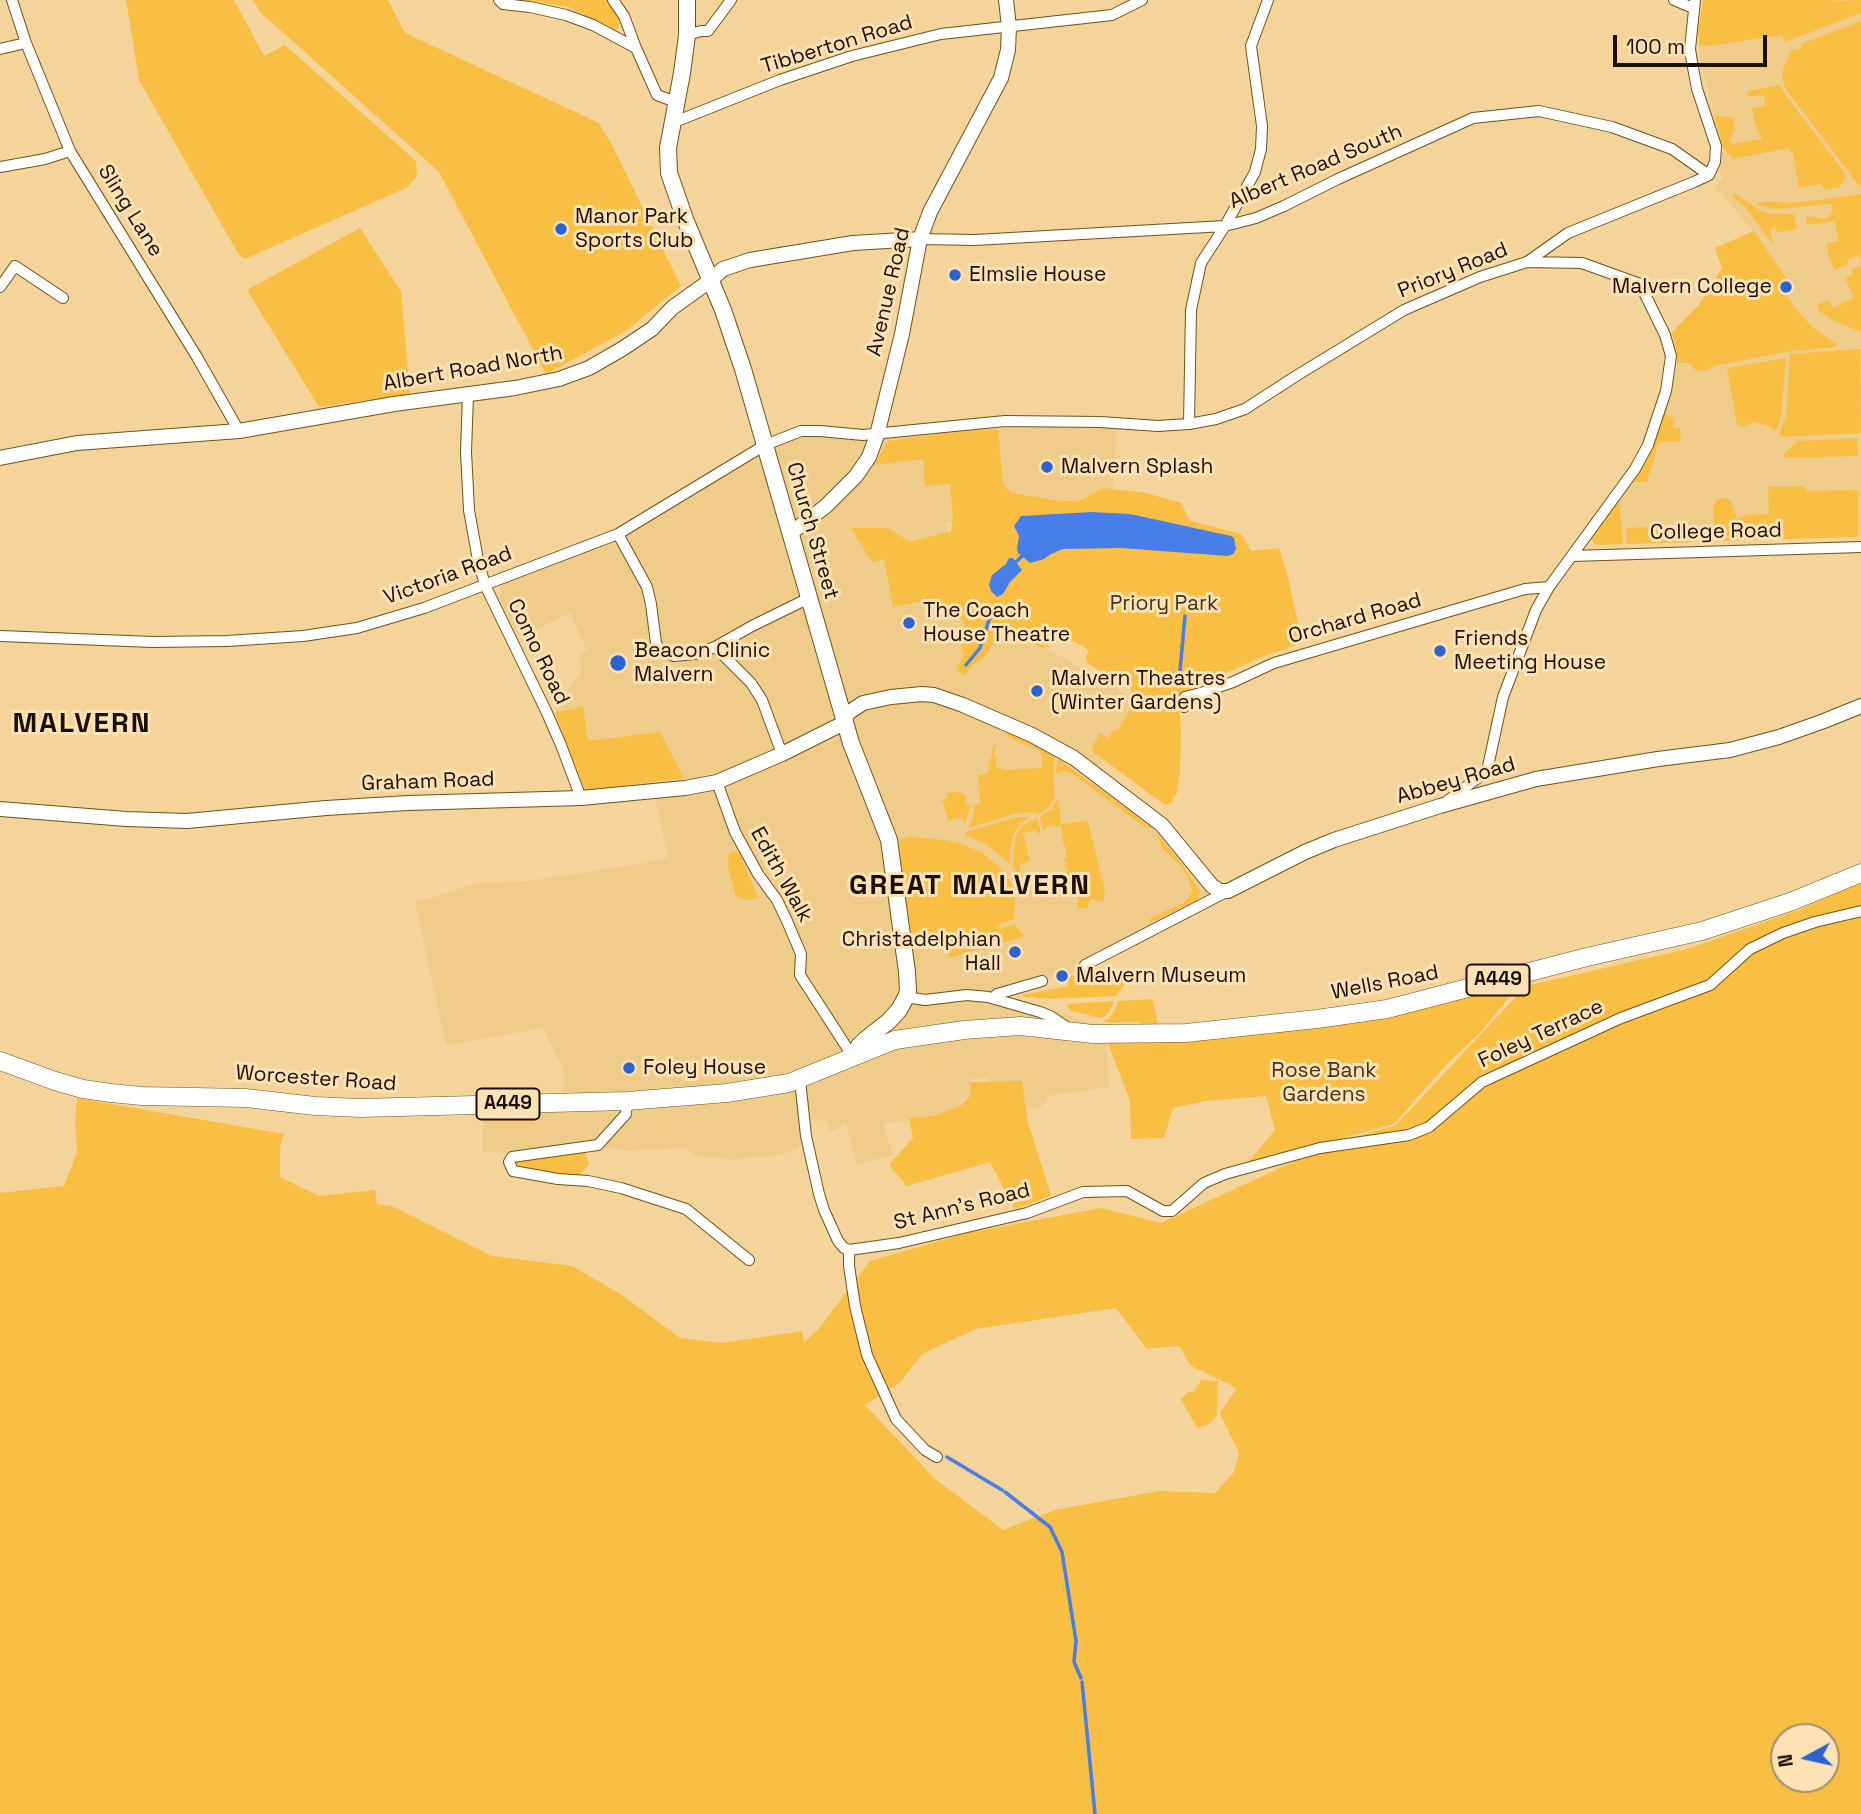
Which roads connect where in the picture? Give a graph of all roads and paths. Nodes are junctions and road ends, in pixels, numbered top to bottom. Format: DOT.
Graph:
graph roads {
  1 [pos="12,0"];
  2 [pos="499,0"];
  3 [pos="613,0"];
  4 [pos="687,0"];
  5 [pos="732,0"];
  6 [pos="1006,0"];
  7 [pos="1142,0"];
  8 [pos="1268,0"];
  9 [pos="1674,0"];
  10 [pos="1694,4"];
  11 [pos="1009,27"];
  12 [pos="687,35"];
  13 [pos="26,43"];
  14 [pos="636,48"];
  15 [pos="0,49"];
  16 [pos="676,102"];
  17 [pos="672,123"];
  18 [pos="70,151"];
  19 [pos="0,167"];
  20 [pos="1709,175"];
  21 [pos="1225,226"];
  22 [pos="920,239"];
  23 [pos="1527,262"];
  24 [pos="711,280"];
  25 [pos="0,287"];
  26 [pos="63,298"];
  27 [pos="468,395"];
  28 [pos="1189,424"];
  29 [pos="239,431"];
  30 [pos="877,435"];
  31 [pos="765,444"];
  32 [pos="0,458"];
  33 [pos="791,533"];
  34 [pos="618,534"];
  35 [pos="1861,547"];
  36 [pos="1572,556"];
  37 [pos="485,585"];
  38 [pos="1549,587"];
  39 [pos="809,597"];
  40 [pos="0,636"];
  41 [pos="715,647"];
  42 [pos="1861,706"];
  43 [pos="1184,707"];
  44 [pos="844,721"];
  45 [pos="782,754"];
  46 [pos="717,782"];
  47 [pos="581,798"];
  48 [pos="1440,806"];
  49 [pos="0,809"];
  50 [pos="1861,873"];
  51 [pos="1228,891"];
  52 [pos="1861,911"];
  53 [pos="1084,965"];
  54 [pos="1042,981"];
  55 [pos="906,998"];
  56 [pos="993,998"];
  57 [pos="1074,1032"];
  58 [pos="853,1058"];
  59 [pos="0,1061"];
  60 [pos="800,1080"];
  61 [pos="627,1101"];
  62 [pos="1083,1192"];
  63 [pos="849,1254"];
  64 [pos="748,1260"];
  65 [pos="937,1457"];
  1 -- 13 [label="street, Sling Lane"];
  2 -- 14 [label="street"];
  3 -- 14 [label="street"];
  4 -- 12 [label="main road, Church Street"];
  5 -- 12 [label="street"];
  6 -- 11 [label="street, Avenue Road"];
  7 -- 11 [label="street, Tibberton Road"];
  8 -- 21 [label="street"];
  9 -- 10 [label="street"];
  10 -- 20 [label="street"];
  11 -- 17 [label="street, Tibberton Road"];
  11 -- 22 [label="street, Avenue Road"];
  12 -- 16 [label="main road, Church Street"];
  13 -- 15 [label="street"];
  13 -- 18 [label="street, Sling Lane"];
  14 -- 16 [label="street"];
  16 -- 17 [label="main road, Church Street"];
  17 -- 24 [label="main road, Church Street"];
  18 -- 19 [label="street"];
  18 -- 29 [label="street, Sling Lane"];
  20 -- 21 [label="street, Albert Road South"];
  20 -- 23 [label="street"];
  21 -- 22 [label="street, Albert Road South"];
  21 -- 28 [label="street"];
  22 -- 24 [label="street, Albert Road North"];
  22 -- 30 [label="street, Avenue Road"];
  23 -- 28 [label="street, Priory Road"];
  23 -- 36 [label="street, Priory Road"];
  24 -- 27 [label="street, Albert Road North"];
  24 -- 31 [label="main road, Church Street"];
  25 -- 26 [label="street"];
  27 -- 29 [label="street, Albert Road North"];
  27 -- 37 [label="street, Como Road"];
  28 -- 30 [label="street, Priory Road"];
  29 -- 32 [label="street, Albert Road North"];
  30 -- 31 [label="street, Victoria Road"];
  30 -- 33 [label="street, Avenue Road"];
  31 -- 33 [label="main road, Church Street"];
  31 -- 34 [label="street, Victoria Road"];
  33 -- 39 [label="main road, Church Street"];
  34 -- 37 [label="street, Victoria Road"];
  34 -- 41 [label="street"];
  35 -- 36 [label="street, College Road"];
  36 -- 38 [label="street, Priory Road"];
  37 -- 40 [label="street, Victoria Road"];
  37 -- 47 [label="street, Como Road"];
  38 -- 43 [label="street, Orchard Road"];
  38 -- 48 [label="street, Priory Road"];
  39 -- 41 [label="street"];
  39 -- 44 [label="main road, Church Street"];
  41 -- 45 [label="street"];
  42 -- 48 [label="street, Abbey Road"];
  44 -- 45 [label="street, Graham Road"];
  44 -- 51 [label="street, Graham Road"];
  44 -- 55 [label="main road, Church Street"];
  45 -- 46 [label="street, Graham Road"];
  46 -- 47 [label="street, Graham Road"];
  46 -- 58 [label="street, Edith Walk"];
  47 -- 49 [label="street, Graham Road"];
  48 -- 51 [label="street, Abbey Road"];
  50 -- 57 [label="highway, Wells Road / A449"];
  51 -- 53 [label="street, Abbey Road"];
  52 -- 62 [label="street, Foley Terrace"];
  54 -- 56 [label="street"];
  55 -- 56 [label="street"];
  55 -- 58 [label="main road"];
  56 -- 57 [label="street, Wells Road"];
  57 -- 58 [label="highway, A449"];
  58 -- 60 [label="highway, A449"];
  59 -- 61 [label="highway, Worcester Road / A449"];
  60 -- 61 [label="highway, Worcester Road / A449"];
  60 -- 63 [label="street"];
  61 -- 64 [label="street"];
  62 -- 63 [label="street, St Ann's Road"];
  63 -- 65 [label="street"];
}
